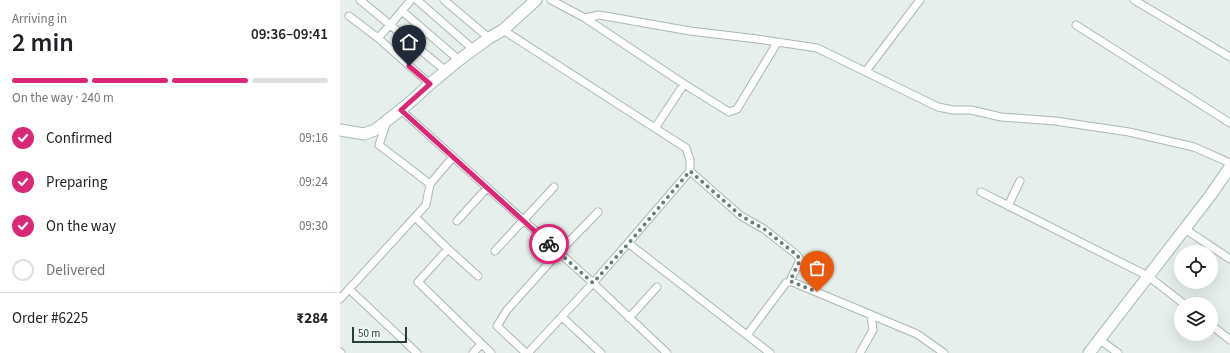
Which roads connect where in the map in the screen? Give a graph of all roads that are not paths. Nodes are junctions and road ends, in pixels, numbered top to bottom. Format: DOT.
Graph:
graph roads {
  1 [pos="360,0"];
  2 [pos="411,0"];
  3 [pos="417,0"];
  4 [pos="444,0"];
  5 [pos="536,0"];
  6 [pos="551,0"];
  7 [pos="920,0"];
  8 [pos="1134,0"];
  9 [pos="402,11"];
  10 [pos="349,16"];
  11 [pos="585,18"];
  12 [pos="390,25"];
  13 [pos="1076,25"];
  14 [pos="503,30"];
  15 [pos="378,38"];
  16 [pos="489,38"];
  17 [pos="777,43"];
  18 [pos="474,50"];
  19 [pos="1230,57"];
  20 [pos="460,60"];
  21 [pos="446,71"];
  22 [pos="866,71"];
  23 [pos="430,84"];
  24 [pos="684,84"];
  25 [pos="401,110"];
  26 [pos="387,120"];
  27 [pos="1230,123"];
  28 [pos="655,128"];
  29 [pos="340,130"];
  30 [pos="453,157"];
  31 [pos="1230,163"];
  32 [pos="1230,167"];
  33 [pos="690,171"];
  34 [pos="1020,181"];
  35 [pos="430,184"];
  36 [pos="554,187"];
  37 [pos="487,188"];
  38 [pos="981,192"];
  39 [pos="1008,206"];
  40 [pos="598,212"];
  41 [pos="415,217"];
  42 [pos="458,221"];
  43 [pos="523,221"];
  44 [pos="1185,229"];
  45 [pos="628,244"];
  46 [pos="448,249"];
  47 [pos="495,251"];
  48 [pos="559,252"];
  49 [pos="1230,259"];
  50 [pos="478,276"];
  51 [pos="1148,276"];
  52 [pos="790,281"];
  53 [pos="593,283"];
  54 [pos="657,287"];
  55 [pos="349,289"];
  56 [pos="1175,297"];
  57 [pos="340,299"];
  58 [pos="871,315"];
  59 [pos="562,317"];
  60 [pos="630,318"];
  61 [pos="1218,331"];
  62 [pos="747,335"];
  63 [pos="1100,340"];
  64 [pos="1230,340"];
  65 [pos="482,344"];
  66 [pos="663,352"];
  67 [pos="417,353"];
  68 [pos="473,353"];
  69 [pos="491,353"];
  70 [pos="527,353"];
  71 [pos="601,353"];
  72 [pos="770,353"];
  73 [pos="860,353"];
  74 [pos="944,353"];
  75 [pos="1089,353"];
  76 [pos="1118,353"];
  1 -- 12 [label="street"];
  2 -- 9 [label="street"];
  3 -- 18 [label="street"];
  4 -- 16 [label="street"];
  5 -- 14 [label="street"];
  6 -- 11 [label="street"];
  7 -- 22 [label="street"];
  8 -- 19 [label="street"];
  9 -- 12 [label="street"];
  9 -- 20 [label="street"];
  10 -- 15 [label="street"];
  11 -- 17 [label="street"];
  11 -- 24 [label="street"];
  12 -- 15 [label="street"];
  12 -- 21 [label="street"];
  13 -- 27 [label="street"];
  14 -- 16 [label="street"];
  14 -- 28 [label="street"];
  15 -- 23 [label="street"];
  16 -- 18 [label="street"];
  17 -- 22 [label="street"];
  17 -- 24 [label="street"];
  18 -- 20 [label="street"];
  20 -- 21 [label="street"];
  21 -- 23 [label="street"];
  22 -- 31 [label="street"];
  23 -- 25 [label="street"];
  24 -- 28 [label="street"];
  25 -- 26 [label="street"];
  25 -- 30 [label="street"];
  26 -- 29 [label="street"];
  26 -- 35 [label="street"];
  28 -- 33 [label="street"];
  30 -- 35 [label="street"];
  30 -- 37 [label="street"];
  32 -- 44 [label="street"];
  33 -- 45 [label="street"];
  33 -- 52 [label="street"];
  34 -- 39 [label="street"];
  35 -- 41 [label="street"];
  36 -- 43 [label="street"];
  37 -- 42 [label="street"];
  37 -- 43 [label="street"];
  38 -- 39 [label="street"];
  39 -- 51 [label="street"];
  40 -- 48 [label="street"];
  41 -- 46 [label="street"];
  41 -- 55 [label="street"];
  43 -- 47 [label="street"];
  43 -- 48 [label="street"];
  44 -- 49 [label="street"];
  44 -- 51 [label="street"];
  45 -- 53 [label="street"];
  45 -- 62 [label="street"];
  46 -- 50 [label="street"];
  46 -- 65 [label="street"];
  48 -- 53 [label="street"];
  48 -- 70 [label="street"];
  51 -- 56 [label="street"];
  51 -- 63 [label="street"];
  52 -- 58 [label="street"];
  52 -- 62 [label="street"];
  53 -- 59 [label="street"];
  53 -- 60 [label="street"];
  54 -- 60 [label="street"];
  55 -- 57 [label="street"];
  55 -- 67 [label="street"];
  58 -- 73 [label="street"];
  58 -- 74 [label="street"];
  59 -- 70 [label="street"];
  59 -- 71 [label="street"];
  60 -- 66 [label="street"];
  61 -- 64 [label="street"];
  62 -- 72 [label="street"];
  63 -- 75 [label="street"];
  63 -- 76 [label="street"];
  65 -- 68 [label="street"];
  65 -- 69 [label="street"];
}
